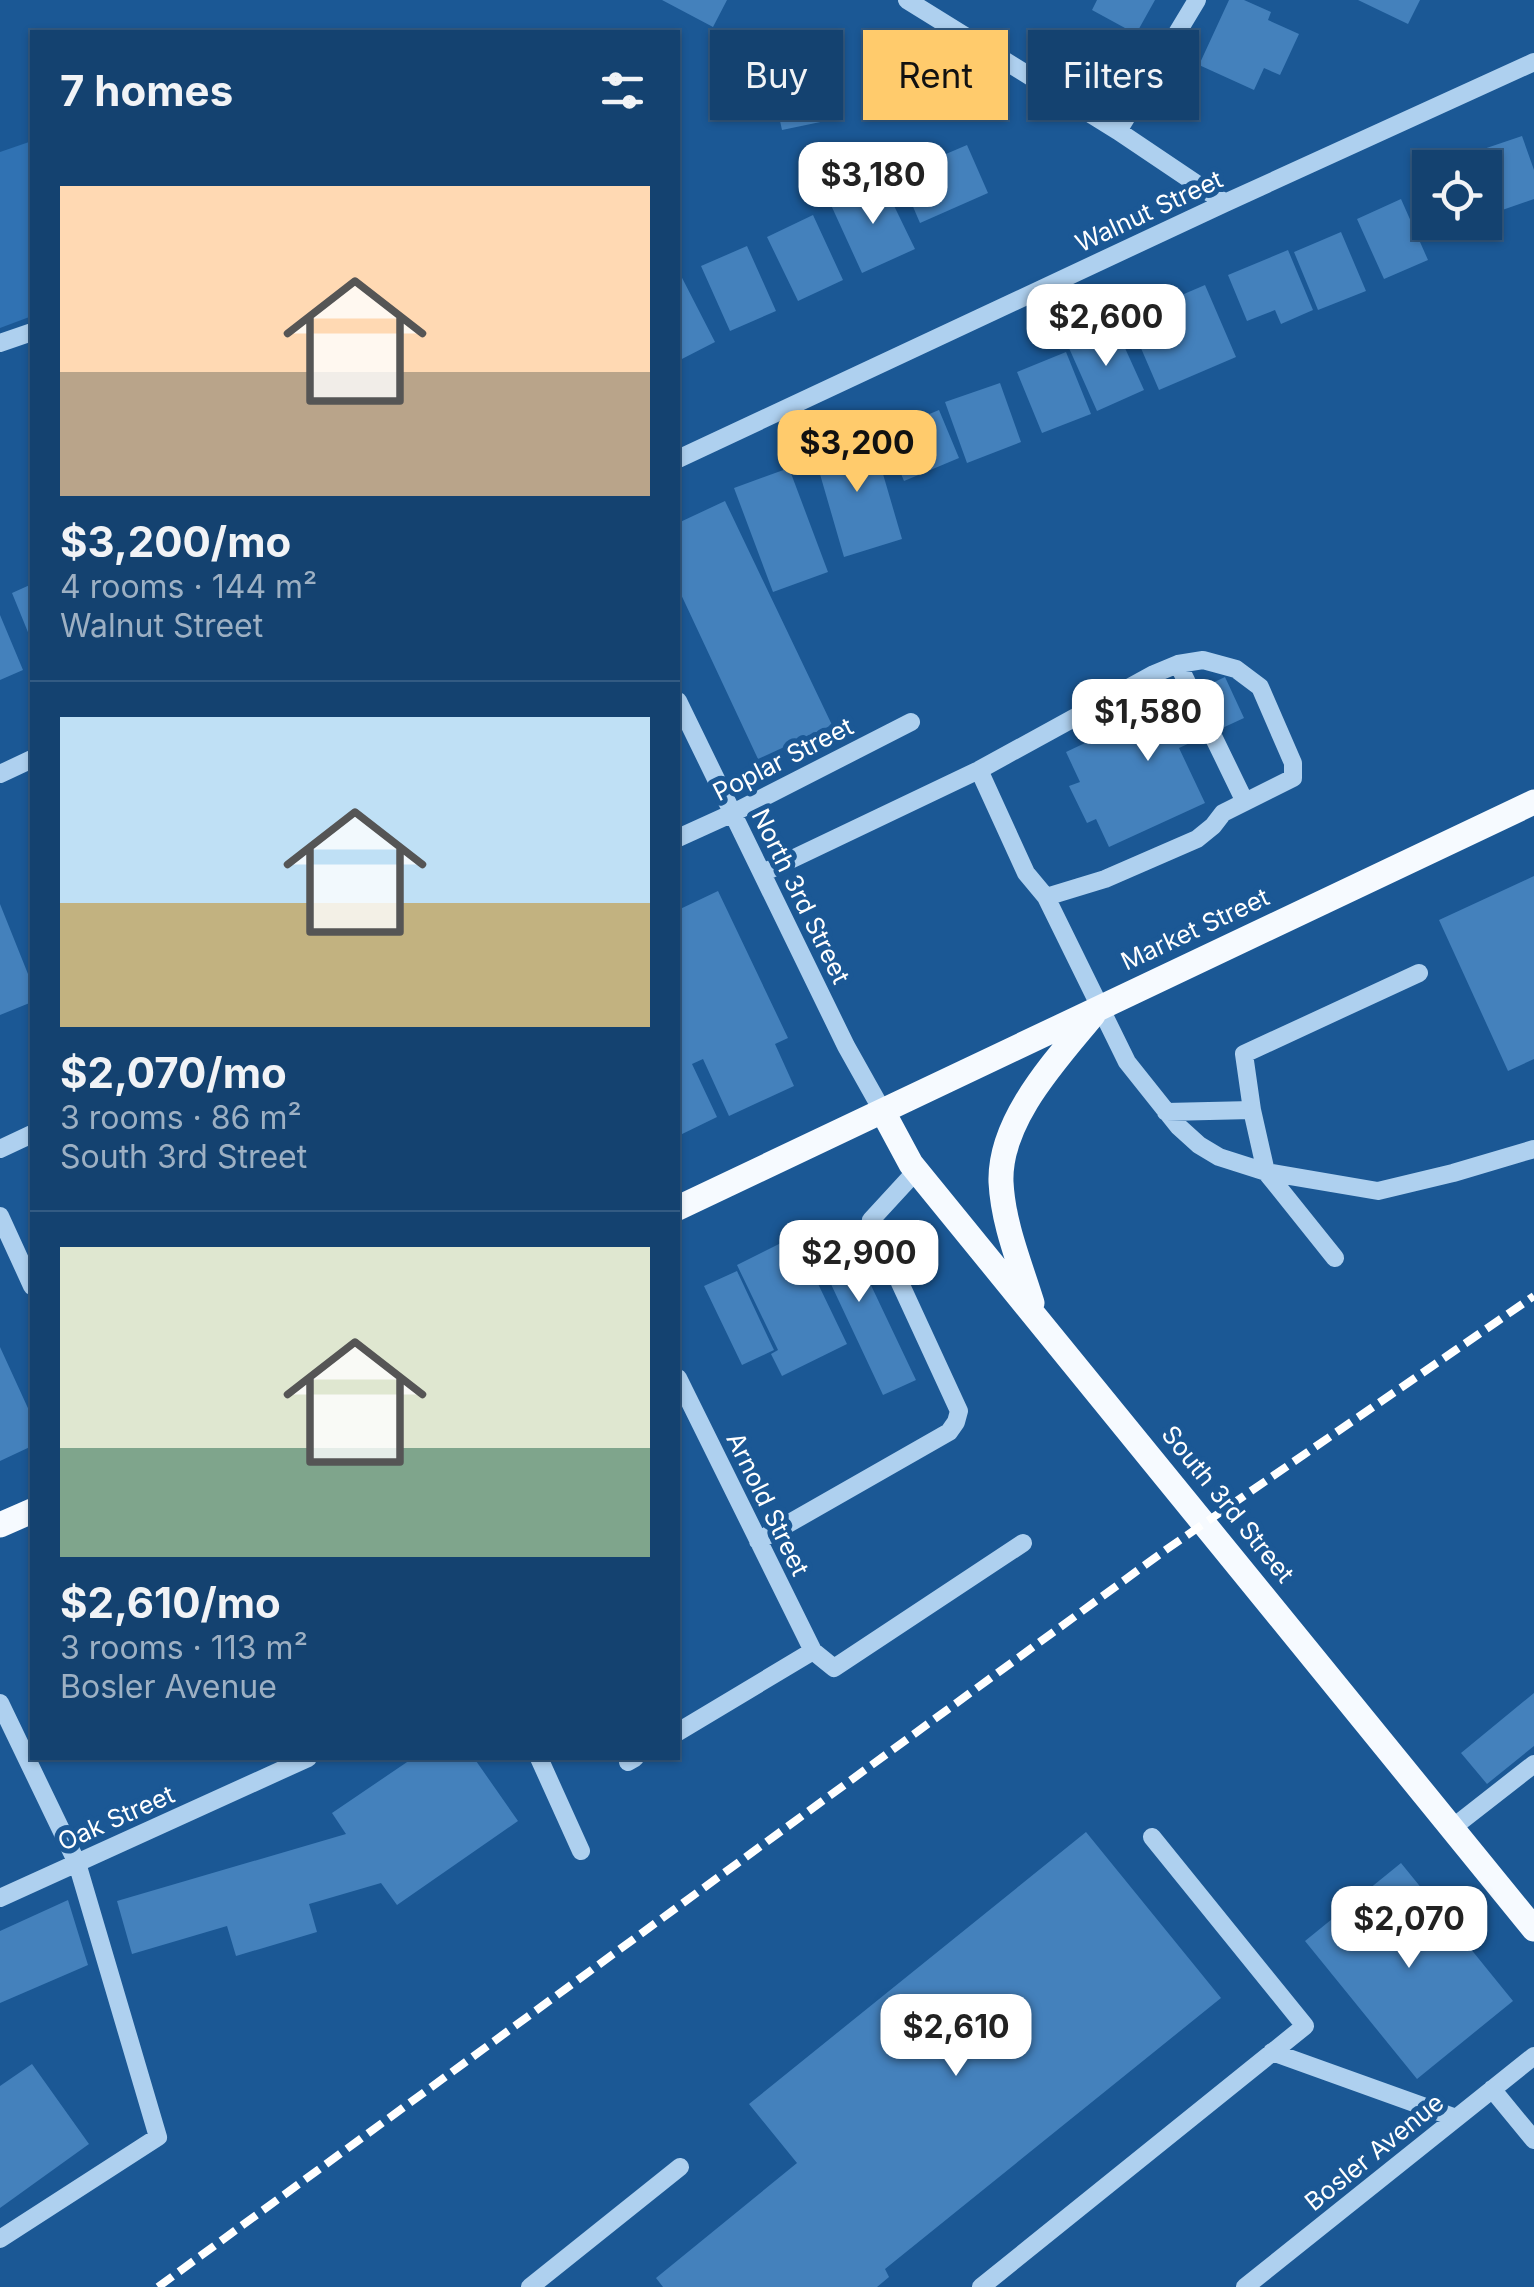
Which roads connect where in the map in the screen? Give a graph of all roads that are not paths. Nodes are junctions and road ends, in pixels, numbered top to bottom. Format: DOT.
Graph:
graph roads {
  1 [pos="907,0"];
  2 [pos="1197,0"];
  3 [pos="1534,62"];
  4 [pos="1118,131"];
  5 [pos="1225,203"];
  6 [pos="30,333"];
  7 [pos="0,344"];
  8 [pos="680,458"];
  9 [pos="1178,664"];
  10 [pos="680,705"];
  11 [pos="911,722"];
  12 [pos="30,760"];
  13 [pos="979,770"];
  14 [pos="0,774"];
  15 [pos="1245,802"];
  16 [pos="1534,802"];
  17 [pos="733,813"];
  18 [pos="680,837"];
  19 [pos="763,873"];
  20 [pos="1046,897"];
  21 [pos="1419,973"];
  22 [pos="1100,1008"];
  23 [pos="1252,1110"];
  24 [pos="883,1112"];
  25 [pos="1166,1112"];
  26 [pos="30,1135"];
  27 [pos="0,1148"];
  28 [pos="1534,1148"];
  29 [pos="917,1170"];
  30 [pos="1266,1172"];
  31 [pos="680,1207"];
  32 [pos="0,1216"];
  33 [pos="1335,1258"];
  34 [pos="30,1282"];
  35 [pos="1035,1316"];
  36 [pos="680,1382"];
  37 [pos="30,1512"];
  38 [pos="0,1525"];
  39 [pos="758,1541"];
  40 [pos="1022,1543"];
  41 [pos="813,1652"];
  42 [pos="0,1702"];
  43 [pos="680,1731"];
  44 [pos="304,1760"];
  45 [pos="540,1760"];
  46 [pos="1534,1764"];
  47 [pos="1456,1825"];
  48 [pos="1152,1837"];
  49 [pos="581,1850"];
  50 [pos="77,1863"];
  51 [pos="0,1898"];
  52 [pos="1534,1928"];
  53 [pos="1272,2052"];
  54 [pos="1534,2056"];
  55 [pos="1492,2089"];
  56 [pos="1456,2118"];
  57 [pos="1534,2140"];
  58 [pos="680,2167"];
  59 [pos="0,2238"];
  60 [pos="530,2287"];
  61 [pos="981,2287"];
  62 [pos="1244,2287"];
  1 -- 4 [label="street"];
  2 -- 4 [label="street"];
  3 -- 5 [label="street, Walnut Street"];
  4 -- 5 [label="street"];
  5 -- 8 [label="street, Walnut Street"];
  6 -- 7 [label="street"];
  9 -- 13 [label="street"];
  9 -- 15 [label="street"];
  9 -- 15 [label="street"];
  10 -- 17 [label="street, North 3rd Street"];
  11 -- 17 [label="street, Poplar Street"];
  12 -- 14 [label="street"];
  13 -- 19 [label="street"];
  13 -- 20 [label="street"];
  15 -- 20 [label="street"];
  16 -- 22 [label="main road, Market Street"];
  17 -- 18 [label="street, Poplar Street"];
  17 -- 19 [label="street, North 3rd Street"];
  19 -- 24 [label="street, North 3rd Street"];
  20 -- 22 [label="street"];
  21 -- 23 [label="street"];
  22 -- 24 [label="main road, Market Street"];
  22 -- 25 [label="street"];
  22 -- 35 [label="main road"];
  23 -- 25 [label="street"];
  23 -- 30 [label="street"];
  24 -- 29 [label="main road, South 3rd Street"];
  24 -- 31 [label="main road, Market Street"];
  25 -- 30 [label="street"];
  26 -- 27 [label="street"];
  28 -- 30 [label="street"];
  29 -- 35 [label="main road, South 3rd Street"];
  29 -- 39 [label="street"];
  30 -- 33 [label="street"];
  32 -- 34 [label="street"];
  35 -- 52 [label="main road, South 3rd Street"];
  36 -- 39 [label="street, Arnold Street"];
  37 -- 38 [label="main road"];
  39 -- 41 [label="street, Arnold Street"];
  40 -- 41 [label="street"];
  41 -- 43 [label="street"];
  42 -- 50 [label="street"];
  44 -- 50 [label="street, Oak Street"];
  45 -- 49 [label="street"];
  46 -- 47 [label="street"];
  48 -- 53 [label="street"];
  50 -- 51 [label="street, Oak Street"];
  50 -- 59 [label="street"];
  53 -- 56 [label="street"];
  53 -- 61 [label="street"];
  54 -- 55 [label="street, Bosler Avenue"];
  55 -- 56 [label="street, Bosler Avenue"];
  55 -- 57 [label="street"];
  56 -- 62 [label="street, Bosler Avenue"];
  58 -- 60 [label="street"];
}
